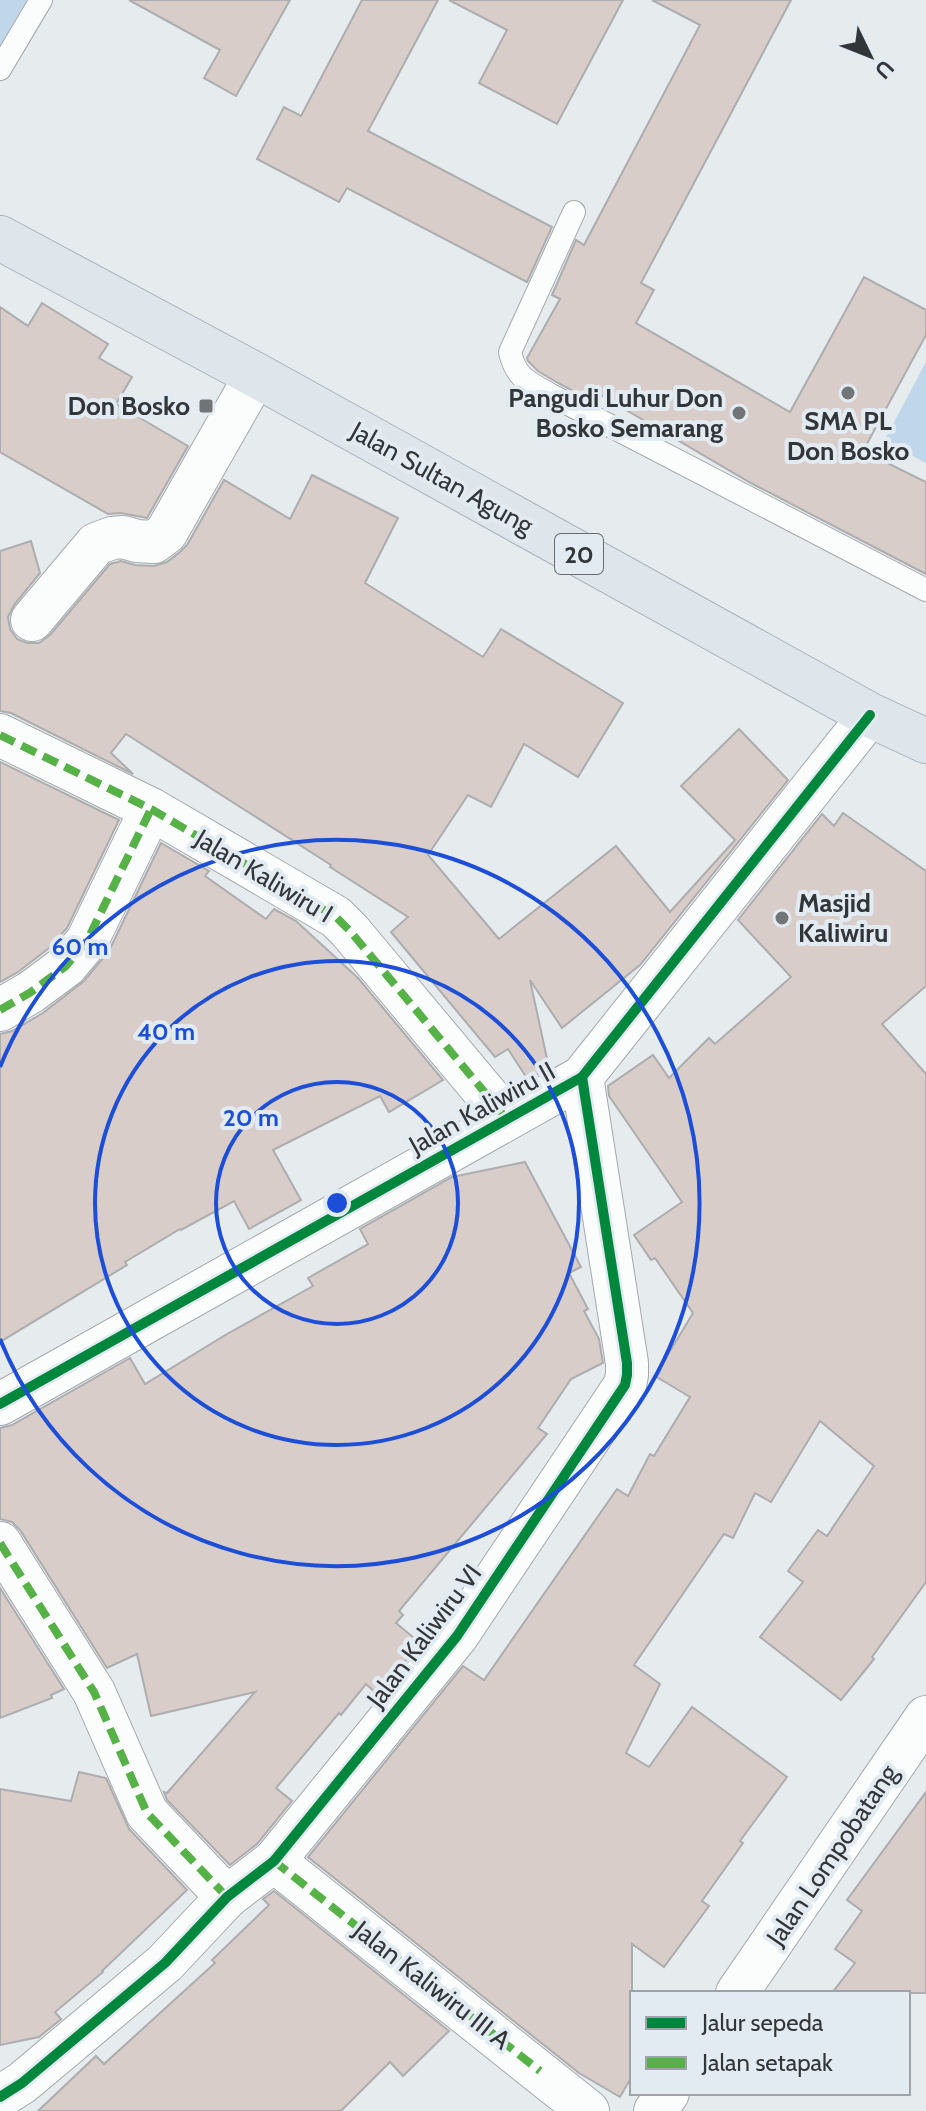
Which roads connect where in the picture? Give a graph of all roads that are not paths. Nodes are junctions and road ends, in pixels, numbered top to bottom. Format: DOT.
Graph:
graph roads {
  1 [pos="41,0"];
  2 [pos="0,69"];
  3 [pos="574,212"];
  4 [pos="0,238"];
  5 [pos="254,374"];
  6 [pos="926,590"];
  7 [pos="32,620"];
  8 [pos="870,715"];
  9 [pos="0,735"];
  10 [pos="926,741"];
  11 [pos="151,809"];
  12 [pos="0,1010"];
  13 [pos="582,1077"];
  14 [pos="507,1119"];
  15 [pos="0,1404"];
  16 [pos="0,1543"];
  17 [pos="926,1717"];
  18 [pos="274,1861"];
  19 [pos="227,1897"];
  20 [pos="738,1991"];
  21 [pos="0,2097"];
  22 [pos="588,2111"];
  1 -- 2 [label="lane"];
  3 -- 6 [label="lane"];
  4 -- 5 [label="highway, Jalan Sultan Agung / 20"];
  5 -- 7 [label="street"];
  5 -- 8 [label="highway, Jalan Sultan Agung / 20"];
  8 -- 10 [label="highway, Jalan Sultan Agung / 20"];
  8 -- 13 [label="street, Jalan Kaliwiru II"];
  9 -- 11 [label="street, Jalan Kaliwiru I"];
  11 -- 12 [label="street"];
  11 -- 14 [label="street, Jalan Kaliwiru I"];
  13 -- 14 [label="street, Jalan Kaliwiru II"];
  13 -- 18 [label="street, Jalan Kaliwiru VI"];
  14 -- 15 [label="street, Jalan Kaliwiru II"];
  16 -- 19 [label="street"];
  17 -- 20 [label="street, Jalan Lompobatang"];
  18 -- 19 [label="street, Jalan Kaliwiru VI"];
  18 -- 22 [label="street, Jalan Kaliwiru III A"];
  19 -- 21 [label="street, Jalan Kaliwiru VI"];
}
